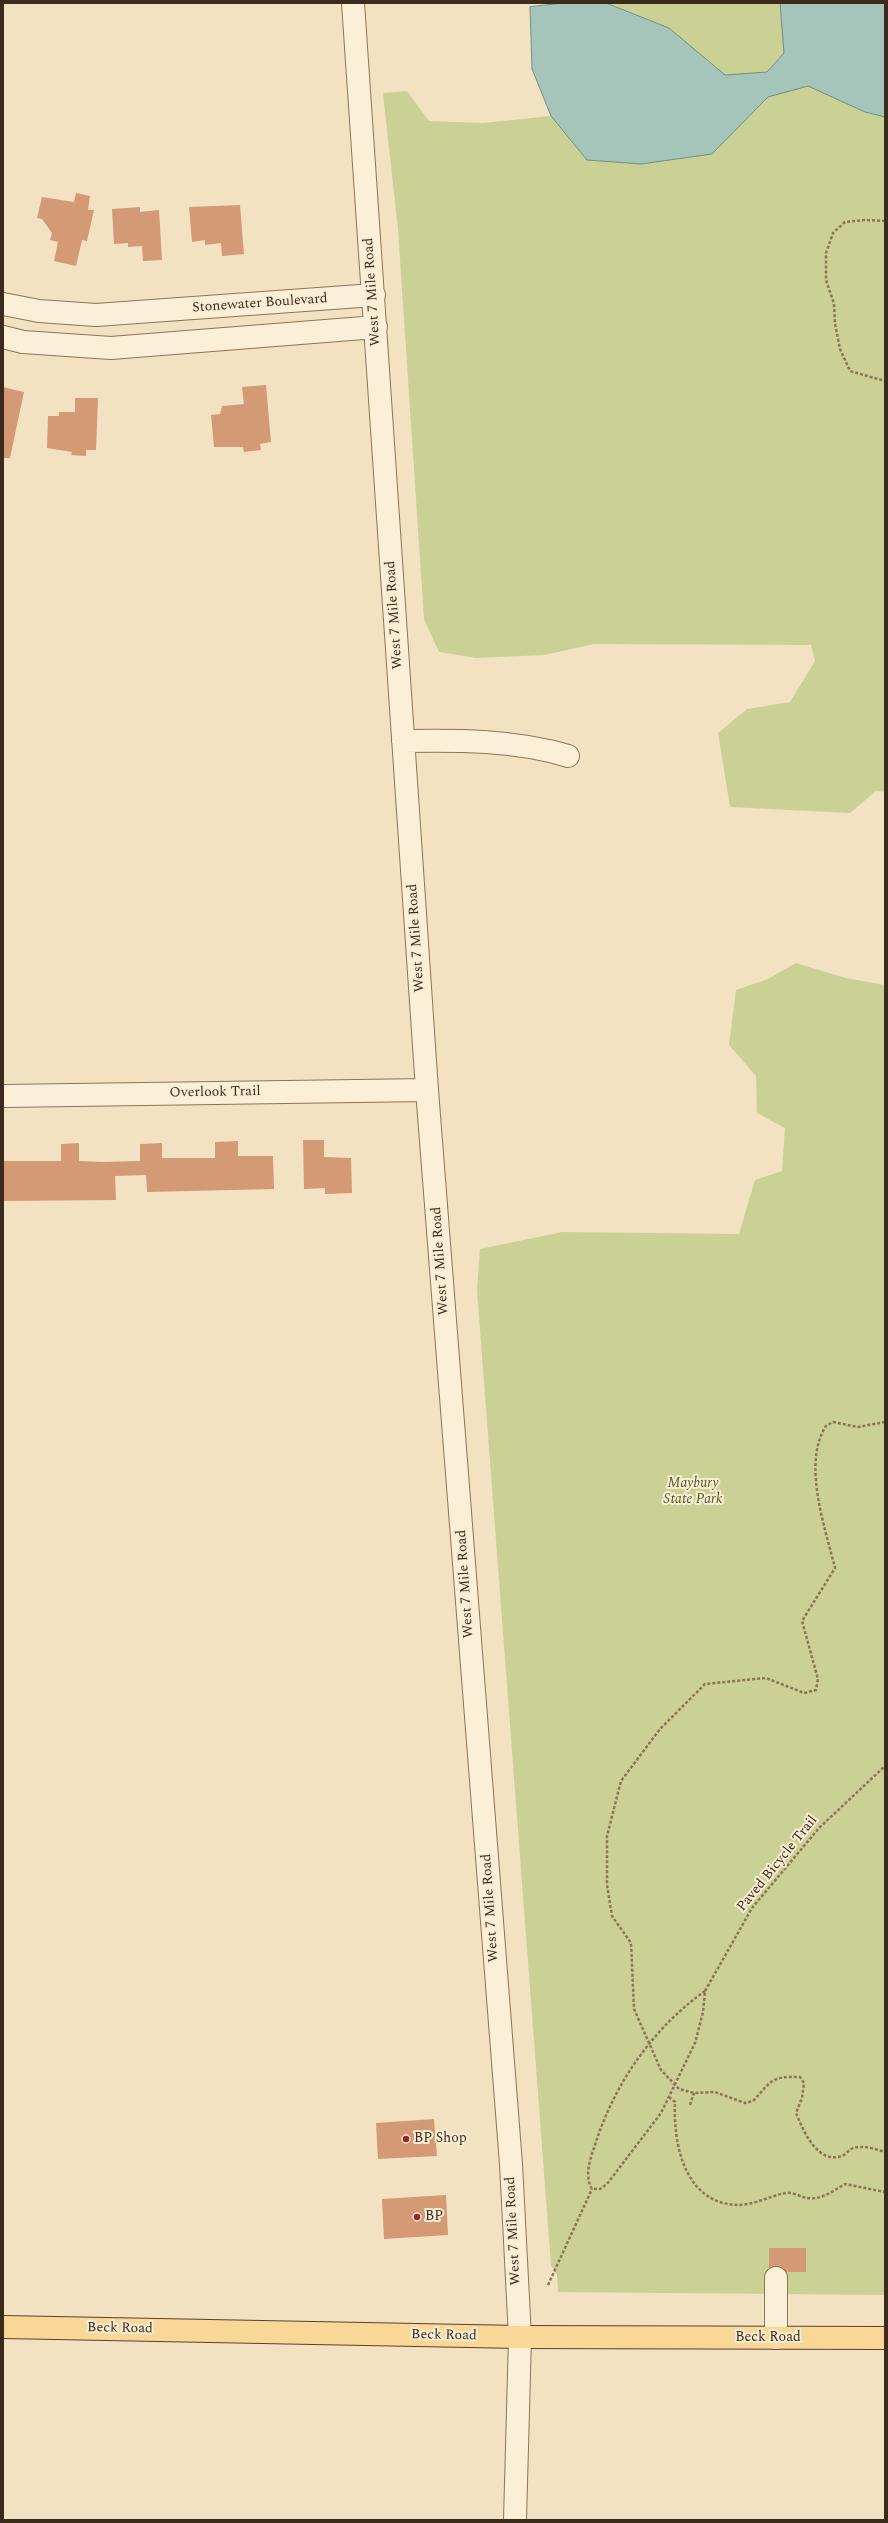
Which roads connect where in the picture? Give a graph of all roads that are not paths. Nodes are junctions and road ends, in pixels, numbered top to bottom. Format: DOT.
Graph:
graph roads {
  1 [pos="353,3"];
  2 [pos="374,295"];
  3 [pos="3,304"];
  4 [pos="145,313"];
  5 [pos="376,327"];
  6 [pos="3,337"];
  7 [pos="148,346"];
  8 [pos="403,741"];
  9 [pos="568,756"];
  10 [pos="427,1090"];
  11 [pos="3,1096"];
  12 [pos="776,2278"];
  13 [pos="3,2328"];
  14 [pos="520,2337"];
  15 [pos="776,2338"];
  16 [pos="885,2338"];
  17 [pos="515,2520"];
  1 -- 2 [label="street, West 7 Mile Road"];
  2 -- 4 [label="street, Stonewater Boulevard"];
  2 -- 5 [label="street, West 7 Mile Road"];
  3 -- 4 [label="street, Stonewater Boulevard"];
  4 -- 7 [label="street"];
  5 -- 7 [label="street"];
  5 -- 8 [label="street, West 7 Mile Road"];
  6 -- 7 [label="street"];
  8 -- 9 [label="street"];
  8 -- 10 [label="street, West 7 Mile Road"];
  10 -- 11 [label="street, Overlook Trail"];
  10 -- 14 [label="street, West 7 Mile Road"];
  12 -- 15 [label="street"];
  13 -- 14 [label="main road, Beck Road"];
  14 -- 15 [label="main road, Beck Road"];
  14 -- 17 [label="street, West 7 Mile Road"];
  15 -- 16 [label="main road, Beck Road"];
}
